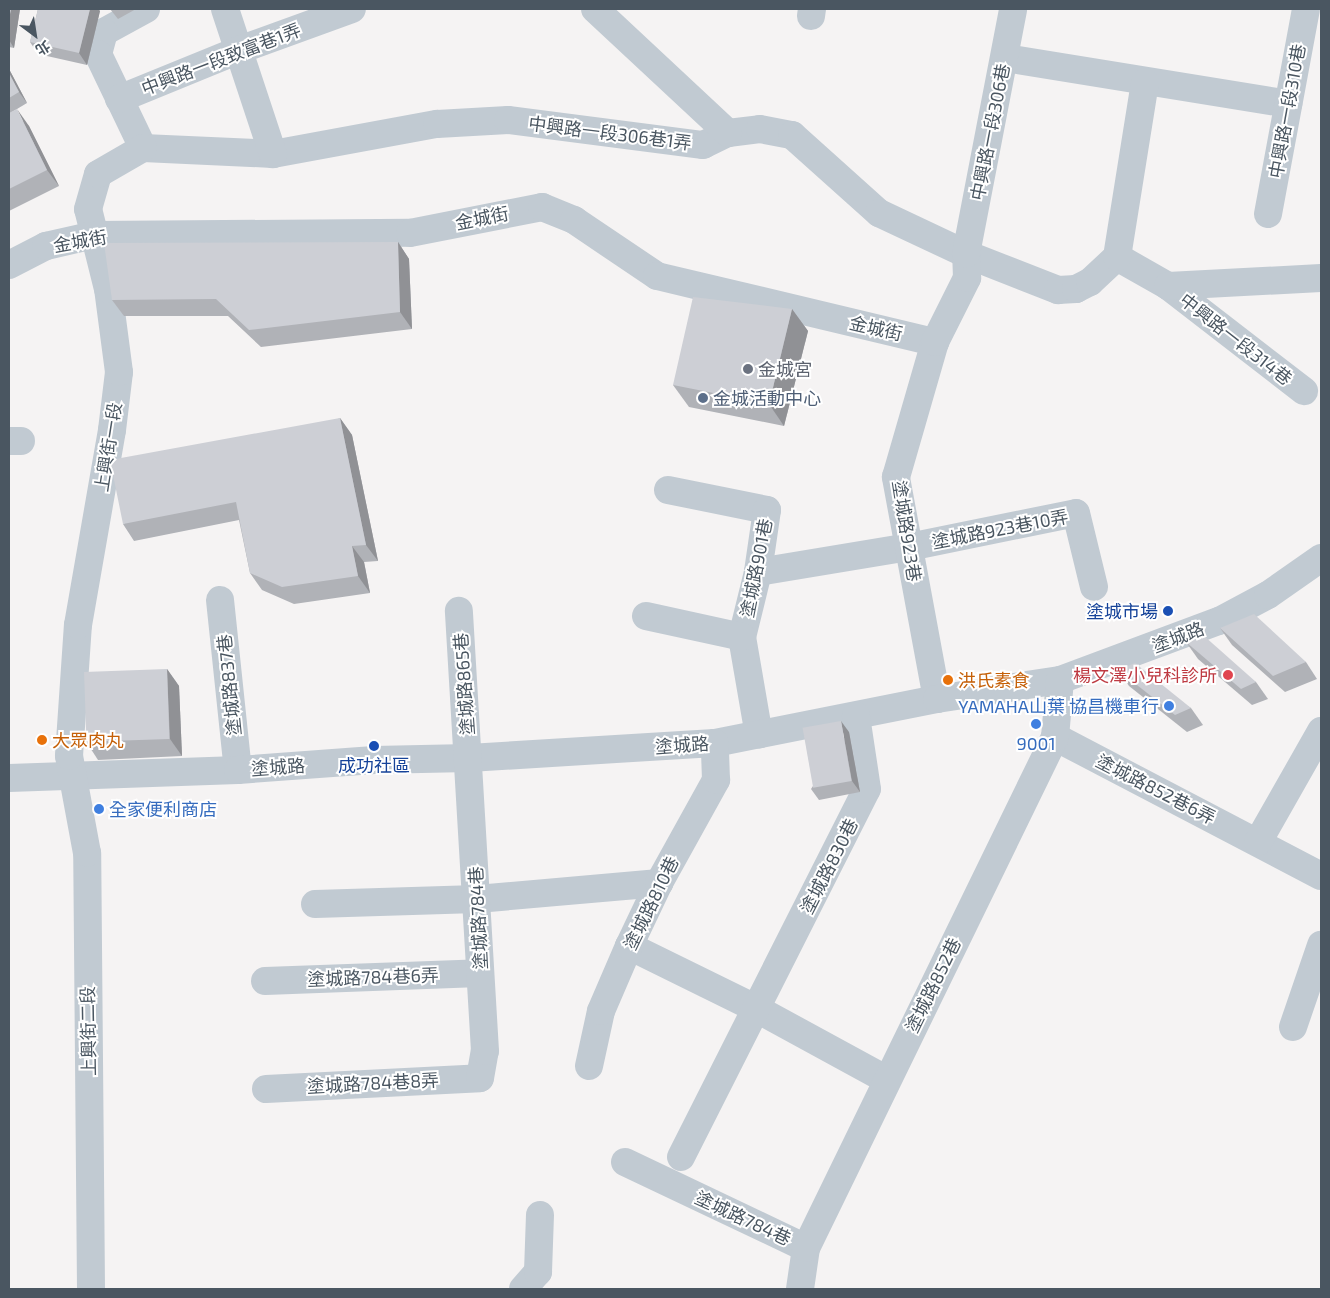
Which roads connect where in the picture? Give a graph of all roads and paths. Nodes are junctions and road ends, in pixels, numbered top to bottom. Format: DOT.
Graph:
graph roads {
  1 [pos="146,9"];
  2 [pos="225,9"];
  3 [pos="352,9"];
  4 [pos="1013,9"];
  5 [pos="1306,9"];
  6 [pos="610,14"];
  7 [pos="110,17"];
  8 [pos="239,50"];
  9 [pos="1005,58"];
  10 [pos="1144,82"];
  11 [pos="119,99"];
  12 [pos="1288,104"];
  13 [pos="728,134"];
  14 [pos="143,148"];
  15 [pos="274,154"];
  16 [pos="1268,214"];
  17 [pos="94,235"];
  18 [pos="966,254"];
  19 [pos="1117,258"];
  20 [pos="9,265"];
  21 [pos="1321,278"];
  22 [pos="1168,286"];
  23 [pos="934,342"];
  24 [pos="1304,391"];
  25 [pos="668,490"];
  26 [pos="909,547"];
  27 [pos="1319,564"];
  28 [pos="758,572"];
  29 [pos="1094,587"];
  30 [pos="220,600"];
  31 [pos="460,611"];
  32 [pos="646,616"];
  33 [pos="742,637"];
  34 [pos="1060,680"];
  35 [pos="937,699"];
  36 [pos="856,716"];
  37 [pos="1321,731"];
  38 [pos="759,735"];
  39 [pos="1055,737"];
  40 [pos="715,743"];
  41 [pos="468,758"];
  42 [pos="238,770"];
  43 [pos="73,774"];
  44 [pos="9,778"];
  45 [pos="1258,842"];
  46 [pos="1321,876"];
  47 [pos="658,883"];
  48 [pos="477,899"];
  49 [pos="315,904"];
  50 [pos="628,946"];
  51 [pos="1321,946"];
  52 [pos="480,973"];
  53 [pos="265,981"];
  54 [pos="757,1009"];
  55 [pos="1293,1027"];
  56 [pos="589,1066"];
  57 [pos="480,1078"];
  58 [pos="887,1080"];
  59 [pos="266,1089"];
  60 [pos="681,1157"];
  61 [pos="625,1162"];
  62 [pos="540,1215"];
  63 [pos="806,1248"];
  64 [pos="91,1289"];
  65 [pos="523,1289"];
  66 [pos="800,1289"];
  1 -- 7 [label="street"];
  2 -- 8 [label="street"];
  3 -- 8 [label="street, 中興路一段致富巷1弄"];
  4 -- 9 [label="street, 中興路一段306巷"];
  5 -- 12 [label="street, 中興路一段310巷"];
  6 -- 13 [label="street"];
  7 -- 11 [label="street"];
  8 -- 11 [label="street, 中興路一段致富巷1弄"];
  8 -- 15 [label="street"];
  9 -- 10 [label="street"];
  9 -- 18 [label="street, 中興路一段306巷"];
  10 -- 12 [label="street"];
  10 -- 19 [label="street"];
  11 -- 14 [label="street"];
  12 -- 16 [label="street, 中興路一段310巷"];
  13 -- 15 [label="street, 中興路一段306巷1弄"];
  13 -- 18 [label="street, 中興路一段306巷1弄"];
  14 -- 15 [label="street, 中興路一段306巷1弄"];
  14 -- 17 [label="street, 上興街一段"];
  17 -- 20 [label="street, 金城街"];
  17 -- 23 [label="street, 金城街"];
  17 -- 43 [label="street, 上興街一段"];
  18 -- 19 [label="street, 中興路一段306巷1弄"];
  18 -- 23 [label="street, 塗城路923巷"];
  19 -- 22 [label="street, 中興路一段314巷"];
  21 -- 22 [label="street, 中興路一段314巷"];
  22 -- 24 [label="street, 中興路一段314巷"];
  23 -- 26 [label="street, 塗城路923巷"];
  25 -- 28 [label="street, 塗城路901巷"];
  26 -- 28 [label="street"];
  26 -- 29 [label="street, 塗城路923巷10弄"];
  26 -- 35 [label="street, 塗城路923巷"];
  27 -- 34 [label="street, 塗城路"];
  28 -- 33 [label="street, 塗城路901巷"];
  30 -- 42 [label="street, 塗城路837巷"];
  31 -- 41 [label="street, 塗城路865巷"];
  32 -- 33 [label="street, 塗城路901巷"];
  33 -- 38 [label="street, 塗城路901巷"];
  34 -- 35 [label="street, 塗城路"];
  34 -- 39 [label="street, 塗城路852巷"];
  35 -- 36 [label="street, 塗城路"];
  36 -- 38 [label="street, 塗城路"];
  36 -- 54 [label="street, 塗城路830巷"];
  37 -- 45 [label="street"];
  38 -- 40 [label="street, 塗城路"];
  39 -- 45 [label="street, 塗城路852巷6弄"];
  39 -- 58 [label="street, 塗城路852巷"];
  40 -- 41 [label="street, 塗城路"];
  40 -- 47 [label="street, 塗城路810巷"];
  41 -- 42 [label="street, 塗城路"];
  41 -- 48 [label="street, 塗城路784巷"];
  42 -- 43 [label="street, 塗城路"];
  43 -- 44 [label="street, 塗城路"];
  43 -- 64 [label="street, 上興街二段"];
  45 -- 46 [label="street, 塗城路852巷6弄"];
  47 -- 48 [label="street"];
  47 -- 50 [label="street, 塗城路810巷"];
  48 -- 49 [label="street"];
  48 -- 52 [label="street, 塗城路784巷"];
  50 -- 54 [label="street"];
  50 -- 56 [label="street, 塗城路810巷"];
  51 -- 55 [label="street"];
  52 -- 53 [label="street, 塗城路784巷6弄"];
  52 -- 57 [label="street, 塗城路784巷"];
  54 -- 58 [label="street"];
  54 -- 60 [label="street, 塗城路830巷"];
  57 -- 59 [label="street, 塗城路784巷8弄"];
  58 -- 63 [label="street, 塗城路852巷"];
  61 -- 63 [label="street, 塗城路784巷"];
  62 -- 65 [label="street"];
  63 -- 66 [label="street, 塗城路852巷"];
}
